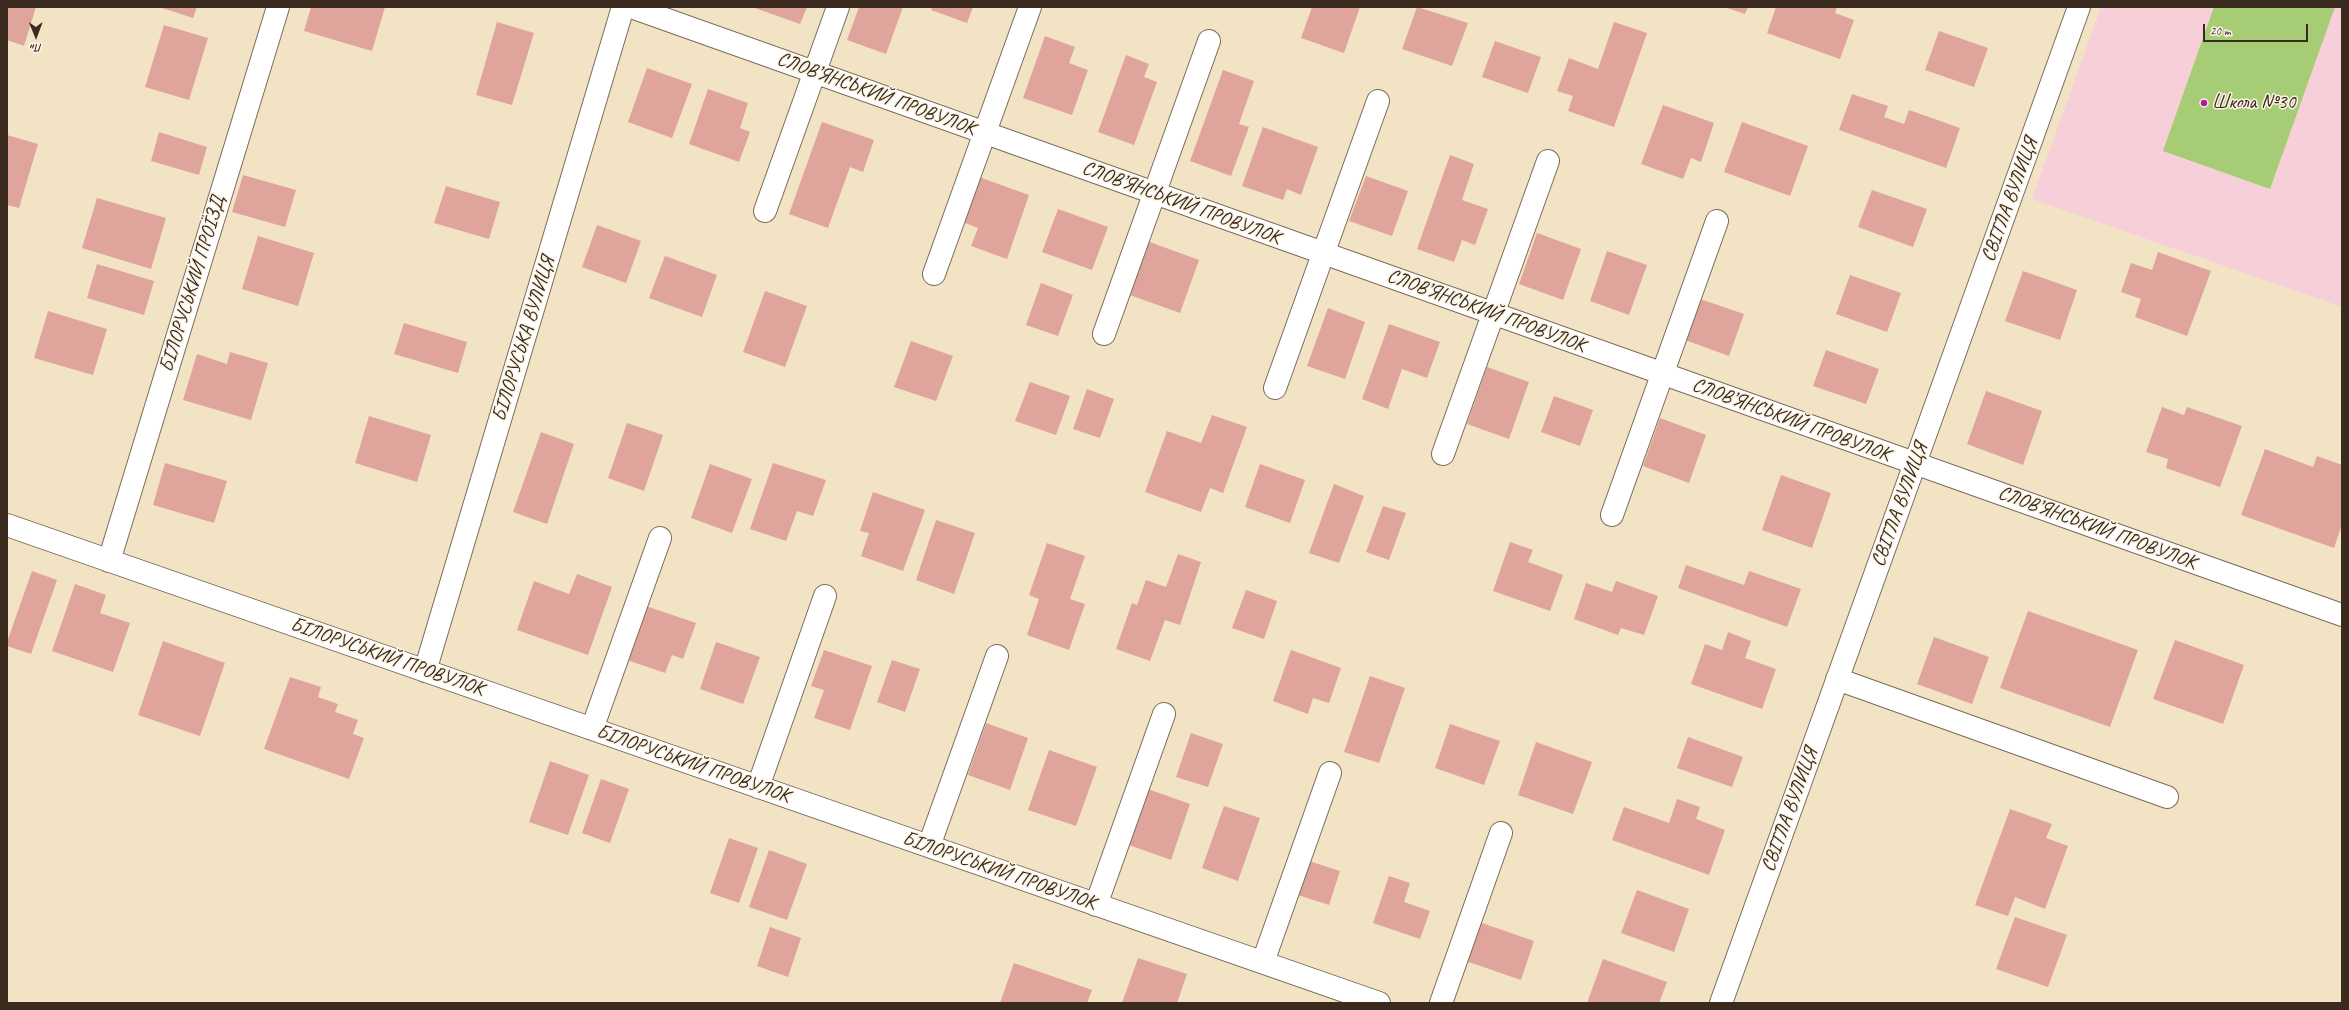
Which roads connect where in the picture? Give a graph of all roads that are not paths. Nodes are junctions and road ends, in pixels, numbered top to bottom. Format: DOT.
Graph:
graph roads {
  1 [pos="278,7"];
  2 [pos="623,7"];
  3 [pos="630,7"];
  4 [pos="838,7"];
  5 [pos="1030,7"];
  6 [pos="2079,7"];
  7 [pos="1209,41"];
  8 [pos="815,73"];
  9 [pos="1378,101"];
  10 [pos="985,133"];
  11 [pos="1548,161"];
  12 [pos="1154,193"];
  13 [pos="765,211"];
  14 [pos="1717,221"];
  15 [pos="1323,253"];
  16 [pos="934,274"];
  17 [pos="1493,314"];
  18 [pos="1104,334"];
  19 [pos="1662,374"];
  20 [pos="1275,388"];
  21 [pos="1443,454"];
  22 [pos="1915,464"];
  23 [pos="1612,514"];
  24 [pos="7,525"];
  25 [pos="660,538"];
  26 [pos="109,561"];
  27 [pos="826,596"];
  28 [pos="2342,615"];
  29 [pos="996,656"];
  30 [pos="425,671"];
  31 [pos="1837,679"];
  32 [pos="1164,714"];
  33 [pos="592,729"];
  34 [pos="1330,773"];
  35 [pos="758,787"];
  36 [pos="2167,797"];
  37 [pos="1501,833"];
  38 [pos="929,846"];
  39 [pos="1096,905"];
  40 [pos="1263,962"];
  41 [pos="1379,1003"];
  42 [pos="1441,1003"];
  43 [pos="1720,1003"];
  1 -- 26 [label="street, БІЛОРУСЬКИЙ ПРОЇЗД"];
  2 -- 30 [label="street, БІЛОРУСЬКА ВУЛИЦЯ"];
  3 -- 8 [label="street, СЛОВ’ЯНСЬКИЙ ПРОВУЛОК"];
  4 -- 8 [label="street"];
  5 -- 10 [label="street"];
  6 -- 22 [label="street, СВІТЛА ВУЛИЦЯ"];
  7 -- 12 [label="street"];
  8 -- 10 [label="street, СЛОВ’ЯНСЬКИЙ ПРОВУЛОК"];
  8 -- 13 [label="street"];
  9 -- 15 [label="street"];
  10 -- 12 [label="street, СЛОВ’ЯНСЬКИЙ ПРОВУЛОК"];
  10 -- 16 [label="street"];
  11 -- 17 [label="street"];
  12 -- 15 [label="street, СЛОВ’ЯНСЬКИЙ ПРОВУЛОК"];
  12 -- 18 [label="street"];
  14 -- 19 [label="street"];
  15 -- 17 [label="street, СЛОВ’ЯНСЬКИЙ ПРОВУЛОК"];
  15 -- 20 [label="street"];
  17 -- 19 [label="street, СЛОВ’ЯНСЬКИЙ ПРОВУЛОК"];
  17 -- 21 [label="street"];
  19 -- 22 [label="street, СЛОВ’ЯНСЬКИЙ ПРОВУЛОК"];
  19 -- 23 [label="street"];
  22 -- 28 [label="street, СЛОВ’ЯНСЬКИЙ ПРОВУЛОК"];
  22 -- 31 [label="street, СВІТЛА ВУЛИЦЯ"];
  24 -- 26 [label="street, БІЛОРУСЬКИЙ ПРОВУЛОК"];
  25 -- 33 [label="street"];
  26 -- 30 [label="street, БІЛОРУСЬКИЙ ПРОВУЛОК"];
  27 -- 35 [label="street"];
  29 -- 38 [label="street"];
  30 -- 33 [label="street, БІЛОРУСЬКИЙ ПРОВУЛОК"];
  31 -- 36 [label="street"];
  31 -- 43 [label="street, СВІТЛА ВУЛИЦЯ"];
  32 -- 39 [label="street"];
  33 -- 35 [label="street, БІЛОРУСЬКИЙ ПРОВУЛОК"];
  34 -- 40 [label="street"];
  35 -- 38 [label="street, БІЛОРУСЬКИЙ ПРОВУЛОК"];
  37 -- 42 [label="street"];
  38 -- 39 [label="street, БІЛОРУСЬКИЙ ПРОВУЛОК"];
  39 -- 40 [label="street, БІЛОРУСЬКИЙ ПРОВУЛОК"];
  40 -- 41 [label="street, БІЛОРУСЬКИЙ ПРОВУЛОК"];
}
